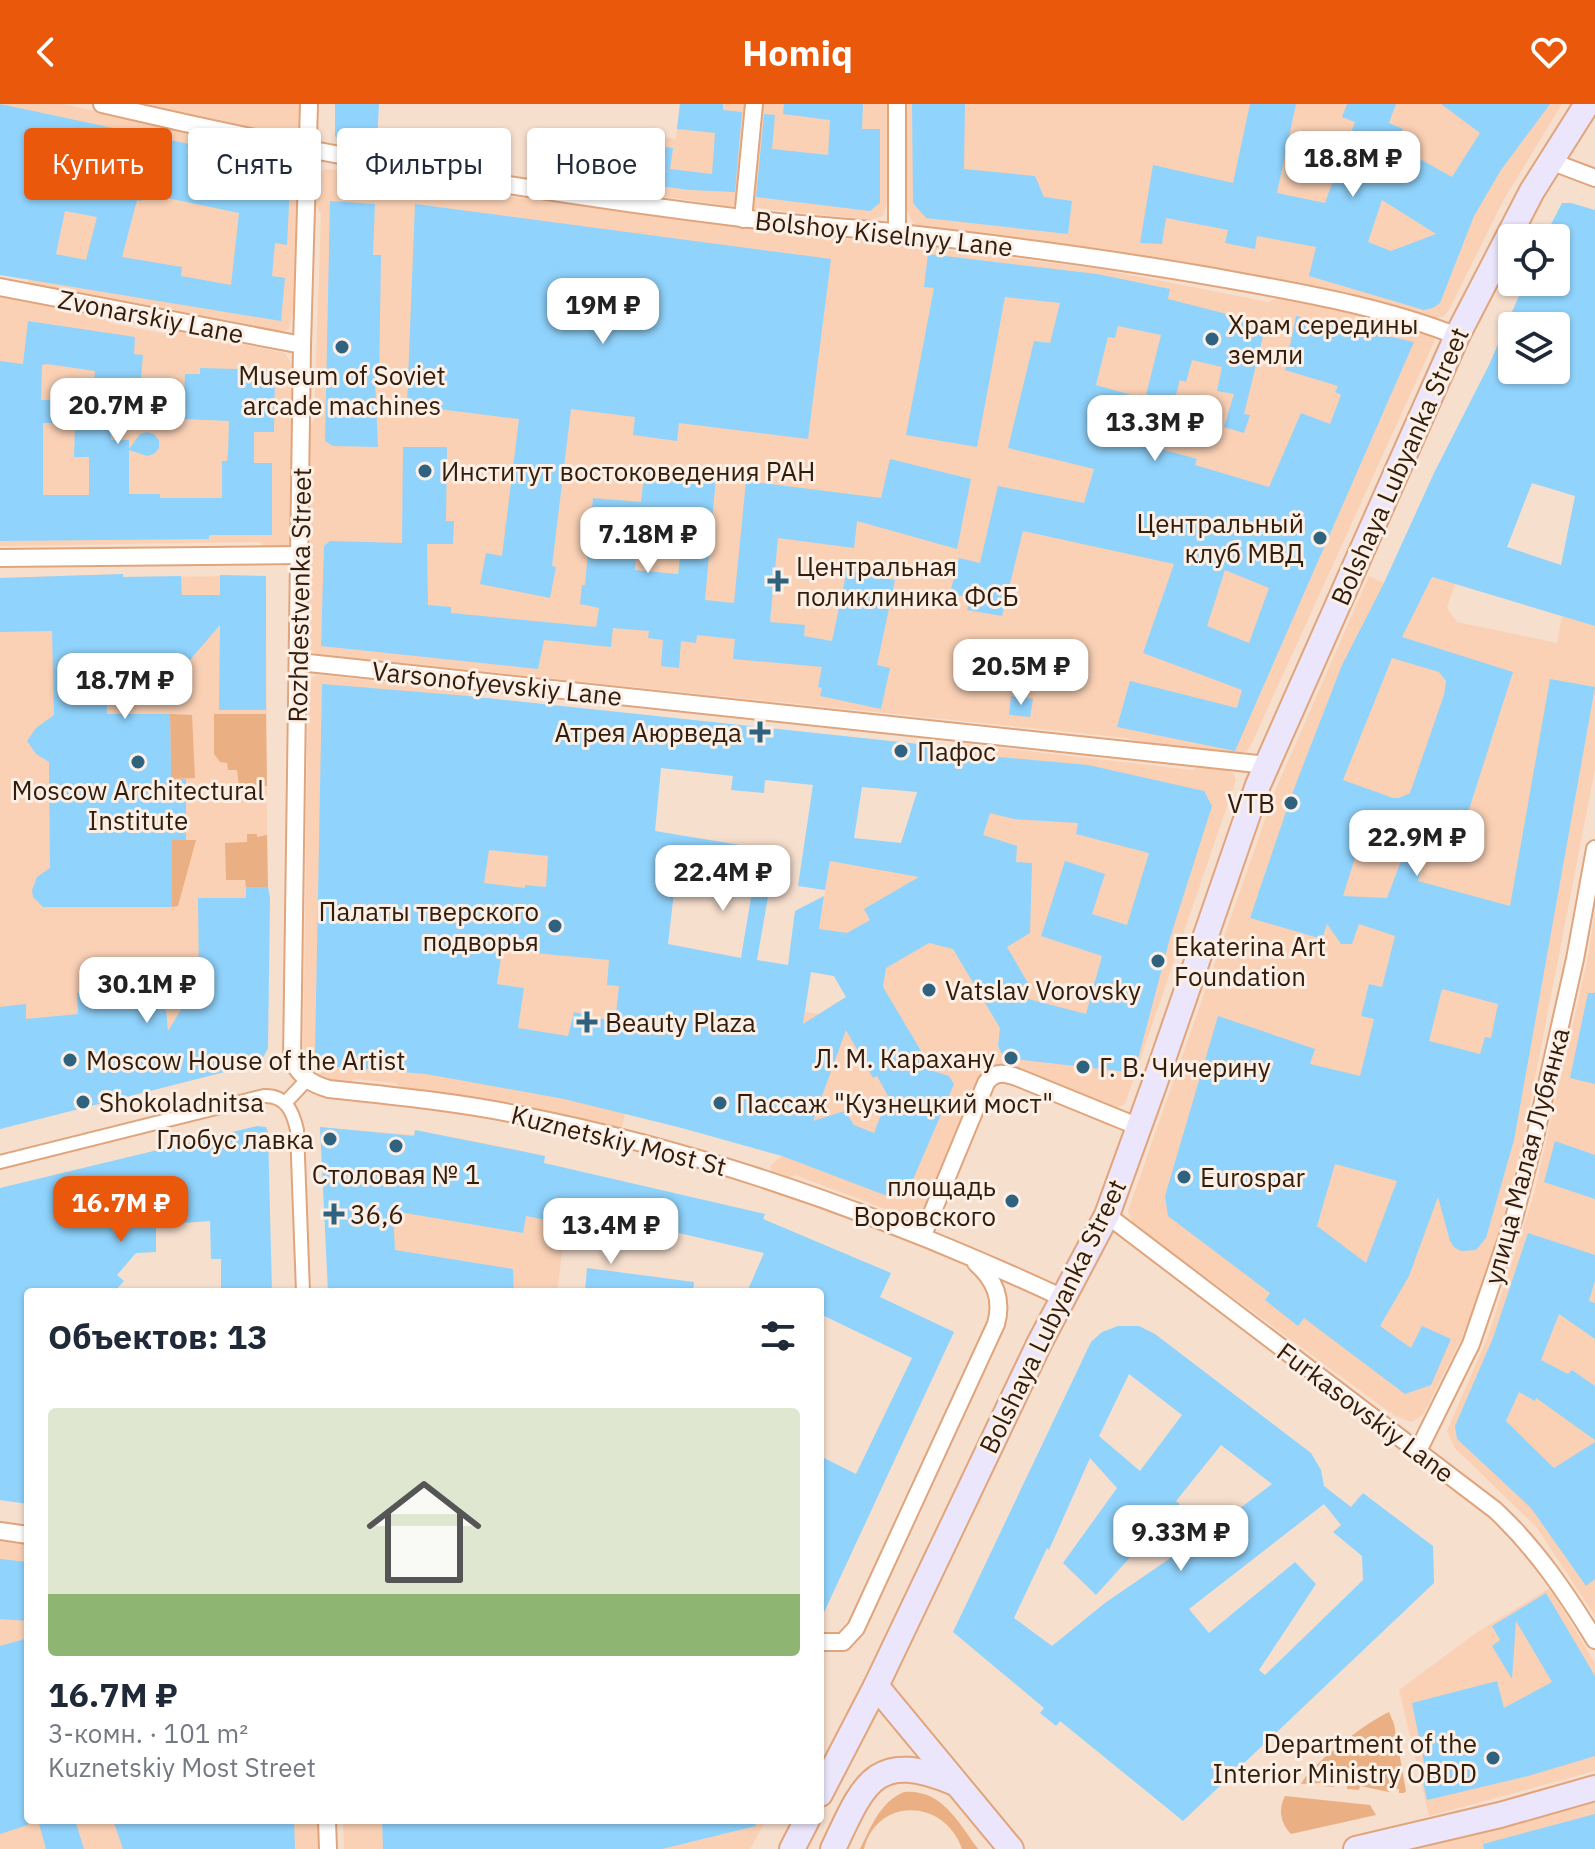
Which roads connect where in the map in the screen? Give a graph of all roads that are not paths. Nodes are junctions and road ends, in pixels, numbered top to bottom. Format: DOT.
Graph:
graph roads {
  1 [pos="102,104"];
  2 [pos="309,104"];
  3 [pos="754,104"];
  4 [pos="897,104"];
  5 [pos="1587,104"];
  6 [pos="209,128"];
  7 [pos="308,128"];
  8 [pos="321,153"];
  9 [pos="1550,161"];
  10 [pos="1595,178"];
  11 [pos="306,200"];
  12 [pos="743,219"];
  13 [pos="897,232"];
  14 [pos="0,287"];
  15 [pos="1457,336"];
  16 [pos="302,345"];
  17 [pos="300,555"];
  18 [pos="0,558"];
  19 [pos="299,662"];
  20 [pos="1267,765"];
  21 [pos="1595,849"];
  22 [pos="305,1082"];
  23 [pos="285,1103"];
  24 [pos="1139,1127"];
  25 [pos="0,1162"];
  26 [pos="1107,1215"];
  27 [pos="923,1235"];
  28 [pos="966,1254"];
  29 [pos="303,1288"];
  30 [pos="1063,1298"];
  31 [pos="1418,1451"];
  32 [pos="0,1531"];
  33 [pos="24,1534"];
  34 [pos="1595,1640"];
  35 [pos="826,1643"];
  36 [pos="876,1686"];
  37 [pos="957,1784"];
  38 [pos="824,1786"];
  39 [pos="1595,1788"];
  40 [pos="327,1824"];
  41 [pos="805,1824"];
  42 [pos="328,1849"];
  43 [pos="792,1849"];
  44 [pos="833,1849"];
  45 [pos="1011,1849"];
  46 [pos="1356,1849"];
  1 -- 6 [label="street, Bolshoy Kiselnyy Lane"];
  2 -- 7 [label="street, Rozhdestvenka Street"];
  3 -- 12 [label="street"];
  4 -- 13 [label="street"];
  5 -- 9 [label="main road, Bolshaya Lubyanka Street"];
  8 -- 12 [label="street, Bolshoy Kiselnyy Lane"];
  9 -- 10 [label="street"];
  9 -- 15 [label="main road, Bolshaya Lubyanka Street"];
  11 -- 16 [label="street, Rozhdestvenka Street"];
  12 -- 13 [label="street, Bolshoy Kiselnyy Lane"];
  13 -- 15 [label="street, Bolshoy Kiselnyy Lane"];
  14 -- 16 [label="street, Zvonarskiy Lane"];
  15 -- 20 [label="main road, Bolshaya Lubyanka Street"];
  16 -- 17 [label="street, Rozhdestvenka Street"];
  17 -- 18 [label="street"];
  17 -- 19 [label="street, Rozhdestvenka Street"];
  19 -- 20 [label="street, Varsonofyevskiy Lane"];
  19 -- 22 [label="street, Rozhdestvenka Street"];
  20 -- 24 [label="main road, Bolshaya Lubyanka Street"];
  21 -- 31 [label="street, улица Малая Лубянка"];
  22 -- 23 [label="street"];
  22 -- 27 [label="street, Kuznetskiy Most St"];
  23 -- 25 [label="street"];
  23 -- 29 [label="street"];
  24 -- 26 [label="main road, Bolshaya Lubyanka Street"];
  24 -- 27 [label="street"];
  26 -- 30 [label="main road, Bolshaya Lubyanka Street"];
  26 -- 31 [label="street, Furkasovskiy Lane"];
  27 -- 28 [label="street, Kuznetskiy Most St"];
  28 -- 30 [label="street, Kuznetskiy Most St"];
  28 -- 35 [label="street"];
  30 -- 36 [label="main road, Bolshaya Lubyanka Street"];
  31 -- 34 [label="street, Furkasovskiy Lane"];
  32 -- 33 [label="street"];
  36 -- 37 [label="main road"];
  36 -- 38 [label="main road, Bolshaya Lubyanka Street"];
  37 -- 44 [label="main road"];
  37 -- 45 [label="main road"];
  39 -- 46 [label="main road"];
  40 -- 42 [label="street"];
  41 -- 43 [label="main road"];
}
